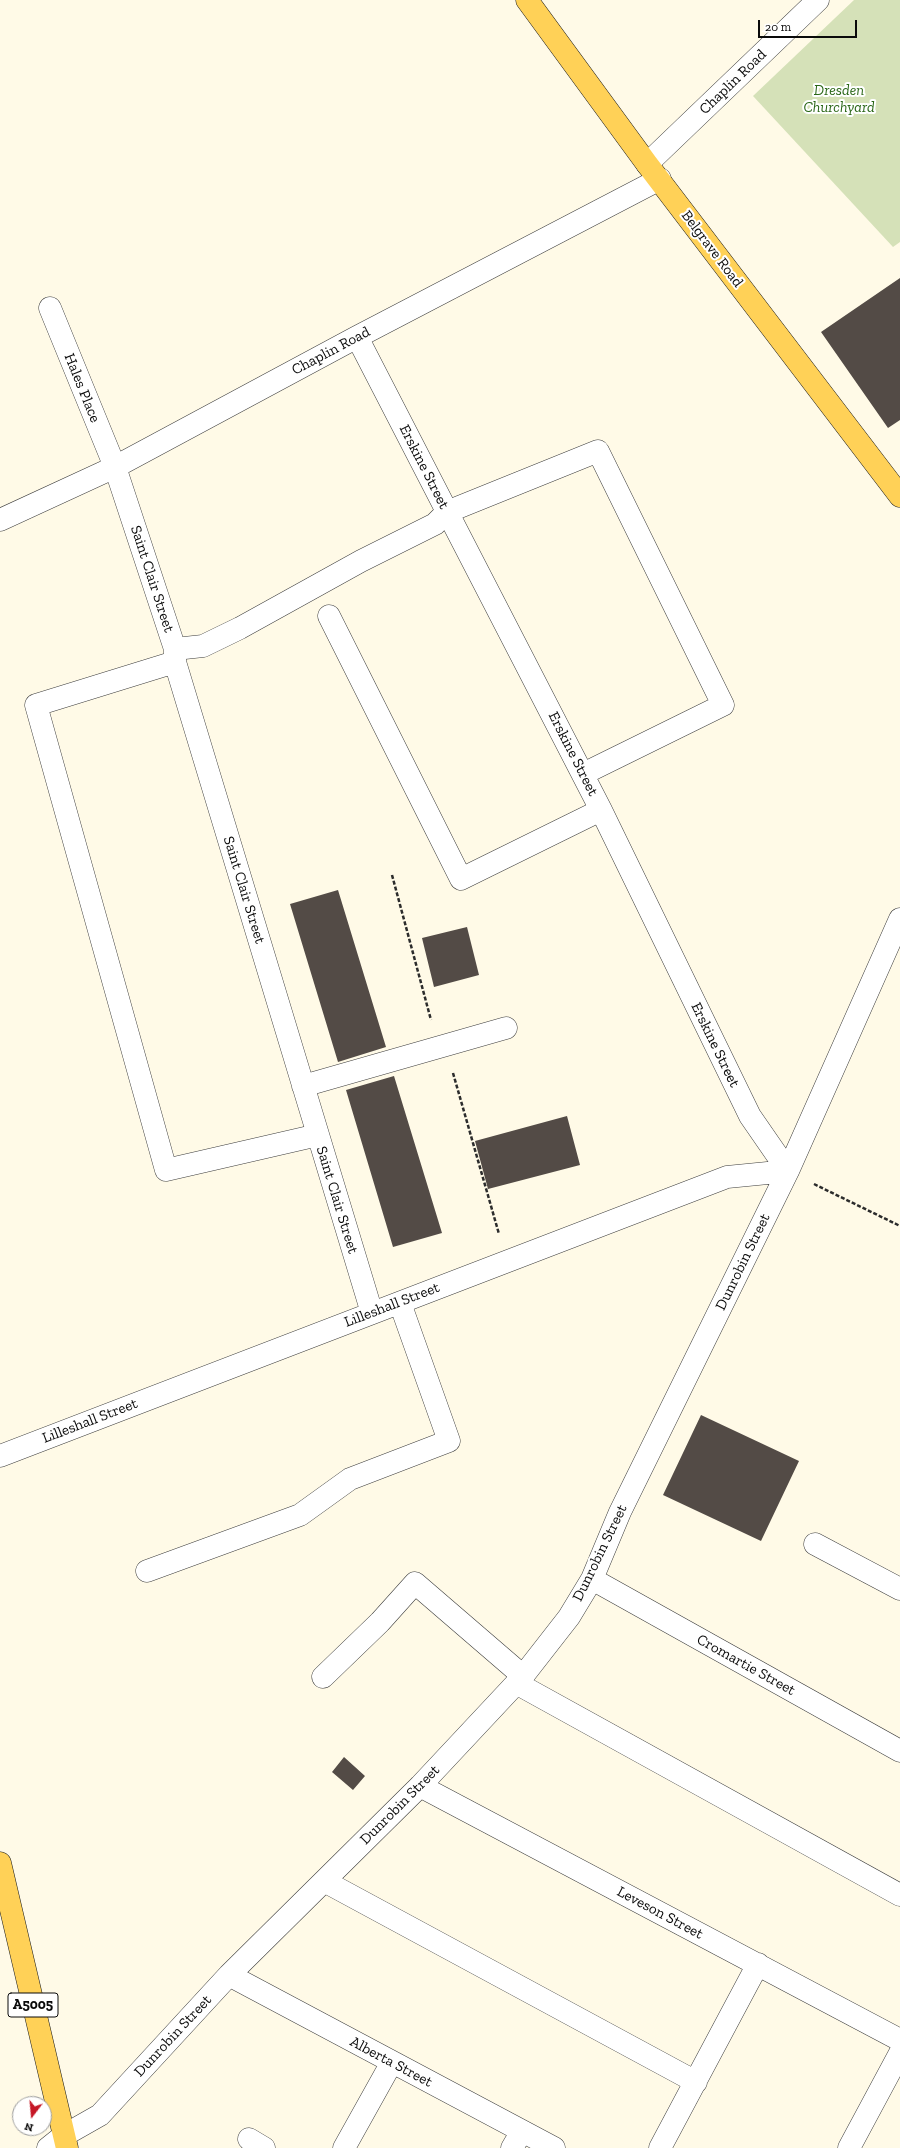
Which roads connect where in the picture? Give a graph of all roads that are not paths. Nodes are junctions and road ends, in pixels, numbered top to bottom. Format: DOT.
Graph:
graph roads {
  1 [pos="527,0"];
  2 [pos="818,0"];
  3 [pos="654,171"];
  4 [pos="50,308"];
  5 [pos="357,337"];
  6 [pos="115,467"];
  7 [pos="900,496"];
  8 [pos="447,512"];
  9 [pos="0,520"];
  10 [pos="329,616"];
  11 [pos="175,655"];
  12 [pos="583,774"];
  13 [pos="601,810"];
  14 [pos="897,933"];
  15 [pos="506,1028"];
  16 [pos="303,1086"];
  17 [pos="318,1135"];
  18 [pos="788,1171"];
  19 [pos="400,1302"];
  20 [pos="372,1313"];
  21 [pos="0,1456"];
  22 [pos="815,1544"];
  23 [pos="147,1571"];
  24 [pos="592,1579"];
  25 [pos="900,1589"];
  26 [pos="323,1677"];
  27 [pos="519,1679"];
  28 [pos="900,1751"];
  29 [pos="420,1786"];
  30 [pos="0,1863"];
  31 [pos="324,1881"];
  32 [pos="900,1895"];
  33 [pos="4,1896"];
  34 [pos="758,1964"];
  35 [pos="229,1975"];
  36 [pos="900,2040"];
  37 [pos="900,2053"];
  38 [pos="392,2062"];
  39 [pos="696,2082"];
  40 [pos="517,2140"];
  41 [pos="60,2144"];
  42 [pos="344,2148"];
  43 [pos="554,2148"];
  44 [pos="660,2148"];
  45 [pos="848,2148"];
  1 -- 3 [label="main road, Belgrave Road"];
  2 -- 3 [label="street, Chaplin Road"];
  3 -- 5 [label="street, Chaplin Road"];
  3 -- 7 [label="main road, Belgrave Road"];
  4 -- 6 [label="street, Hales Place"];
  5 -- 6 [label="street, Chaplin Road"];
  5 -- 8 [label="street, Erskine Street"];
  6 -- 9 [label="street, Chaplin Road"];
  6 -- 11 [label="street, Saint Clair Street"];
  8 -- 11 [label="street"];
  8 -- 12 [label="street, Erskine Street"];
  8 -- 12 [label="street"];
  10 -- 13 [label="street"];
  11 -- 16 [label="street, Saint Clair Street"];
  11 -- 17 [label="street"];
  12 -- 13 [label="street, Erskine Street"];
  13 -- 18 [label="street, Erskine Street"];
  14 -- 18 [label="street, Dunrobin Street"];
  15 -- 16 [label="street"];
  16 -- 17 [label="street, Saint Clair Street"];
  17 -- 20 [label="street, Saint Clair Street"];
  18 -- 19 [label="street, Lilleshall Street"];
  18 -- 24 [label="street, Dunrobin Street"];
  19 -- 20 [label="street, Lilleshall Street"];
  19 -- 23 [label="street"];
  20 -- 21 [label="street, Lilleshall Street"];
  22 -- 25 [label="street"];
  24 -- 27 [label="street, Dunrobin Street"];
  24 -- 28 [label="street, Cromartie Street"];
  26 -- 27 [label="street"];
  27 -- 29 [label="street, Dunrobin Street"];
  27 -- 32 [label="street"];
  29 -- 31 [label="street, Dunrobin Street"];
  29 -- 34 [label="street, Leveson Street"];
  30 -- 33 [label="main road, A5005"];
  31 -- 35 [label="street, Dunrobin Street"];
  31 -- 39 [label="street"];
  33 -- 41 [label="main road, A5005"];
  34 -- 36 [label="street, Leveson Street"];
  34 -- 39 [label="street"];
  35 -- 38 [label="street, Alberta Street"];
  35 -- 41 [label="street, Dunrobin Street"];
  37 -- 45 [label="street"];
  38 -- 40 [label="street, Alberta Street"];
  38 -- 42 [label="street"];
  39 -- 44 [label="street"];
  40 -- 43 [label="street, Alberta Street"];
}
